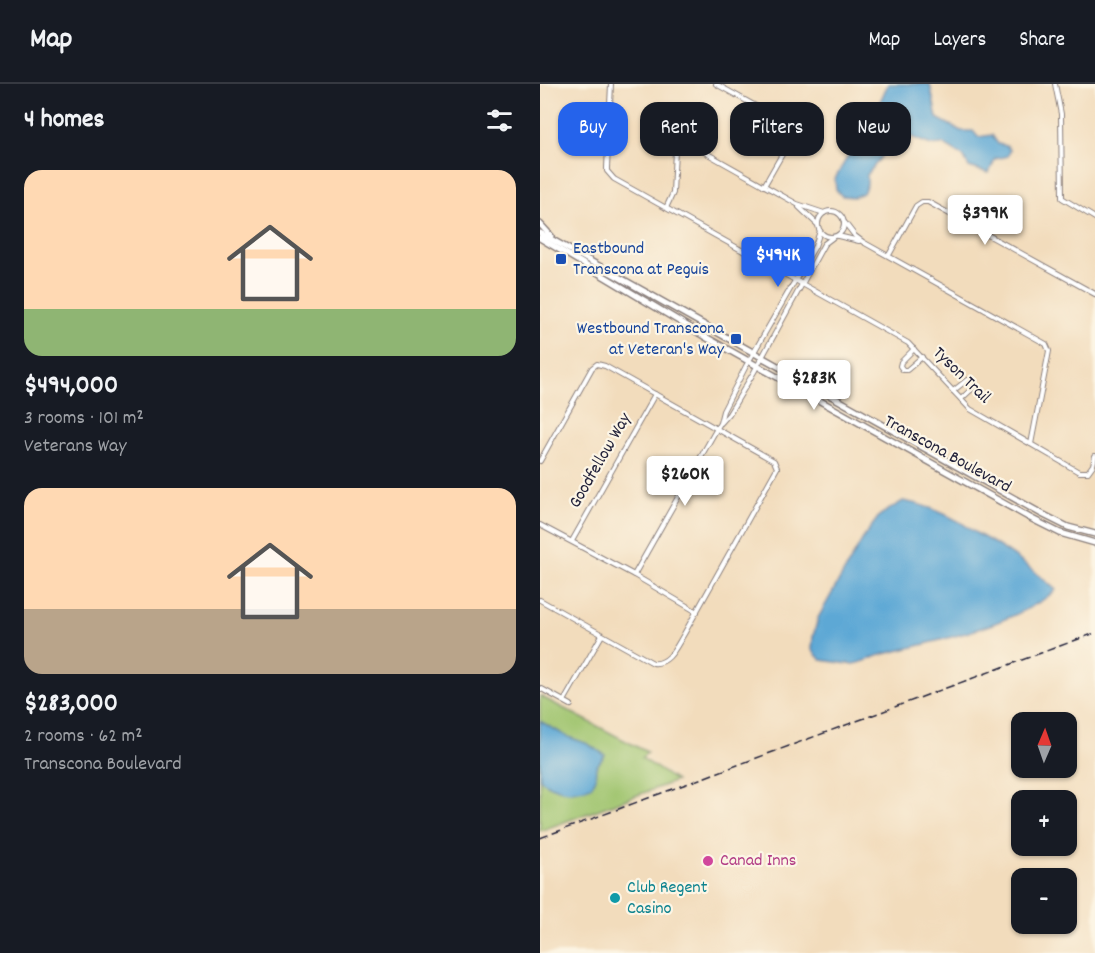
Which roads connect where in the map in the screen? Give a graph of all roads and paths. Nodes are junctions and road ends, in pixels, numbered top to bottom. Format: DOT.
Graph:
graph roads {
  1 [pos="611,84"];
  2 [pos="716,84"];
  3 [pos="1055,84"];
  4 [pos="764,186"];
  5 [pos="797,204"];
  6 [pos="666,208"];
  7 [pos="824,213"];
  8 [pos="1095,218"];
  9 [pos="845,223"];
  10 [pos="540,224"];
  11 [pos="818,225"];
  12 [pos="820,231"];
  13 [pos="540,233"];
  14 [pos="838,236"];
  15 [pos="832,238"];
  16 [pos="540,240"];
  17 [pos="556,242"];
  18 [pos="863,242"];
  19 [pos="889,255"];
  20 [pos="795,282"];
  21 [pos="801,285"];
  22 [pos="1095,294"];
  23 [pos="914,349"];
  24 [pos="753,353"];
  25 [pos="922,357"];
  26 [pos="762,358"];
  27 [pos="749,361"];
  28 [pos="758,366"];
  29 [pos="953,391"];
  30 [pos="655,394"];
  31 [pos="961,399"];
  32 [pos="720,423"];
  33 [pos="717,428"];
  34 [pos="1031,444"];
  35 [pos="1095,456"];
  36 [pos="540,461"];
  37 [pos="540,525"];
  38 [pos="1095,534"];
  39 [pos="572,541"];
  40 [pos="1095,543"];
  41 [pos="634,574"];
  42 [pos="540,600"];
  43 [pos="697,612"];
  44 [pos="602,635"];
  45 [pos="540,688"];
  46 [pos="564,701"];
  47 [pos="571,705"];
  1 -- 6 [label="street, Tyson Trail"];
  2 -- 4 [label="street"];
  3 -- 8 [label="street"];
  4 -- 5 [label="street"];
  4 -- 6 [label="street"];
  5 -- 7 [label="street"];
  5 -- 11 [label="street"];
  6 -- 20 [label="street, Tyson Trail"];
  7 -- 9 [label="street"];
  7 -- 11 [label="street"];
  9 -- 14 [label="street"];
  9 -- 18 [label="street"];
  10 -- 17 [label="street"];
  11 -- 12 [label="street"];
  12 -- 15 [label="street"];
  12 -- 20 [label="street"];
  13 -- 17 [label="street, Transcona Boulevard"];
  14 -- 15 [label="street"];
  14 -- 18 [label="street"];
  15 -- 21 [label="street"];
  16 -- 27 [label="street, Transcona Boulevard"];
  17 -- 24 [label="street, Transcona Boulevard"];
  18 -- 19 [label="street"];
  19 -- 22 [label="street"];
  19 -- 34 [label="street"];
  20 -- 21 [label="street, Tyson Trail"];
  20 -- 24 [label="street"];
  21 -- 23 [label="street, Tyson Trail"];
  21 -- 26 [label="street"];
  23 -- 25 [label="street, Tyson Trail"];
  23 -- 25 [label="street"];
  24 -- 26 [label="street, Transcona Boulevard"];
  24 -- 27 [label="street"];
  25 -- 29 [label="street, Tyson Trail"];
  26 -- 28 [label="street"];
  26 -- 38 [label="street, Transcona Boulevard"];
  27 -- 28 [label="street, Transcona Boulevard"];
  27 -- 32 [label="street"];
  28 -- 32 [label="street"];
  28 -- 40 [label="street, Transcona Boulevard"];
  29 -- 31 [label="street, Tyson Trail"];
  29 -- 31 [label="street"];
  30 -- 33 [label="street"];
  30 -- 36 [label="street"];
  30 -- 39 [label="street, Goodfellow Way"];
  31 -- 34 [label="street, Tyson Trail"];
  32 -- 33 [label="street"];
  33 -- 41 [label="street"];
  33 -- 43 [label="street"];
  34 -- 35 [label="street, Tyson Trail"];
  37 -- 39 [label="street"];
  39 -- 41 [label="street"];
  41 -- 43 [label="street"];
  42 -- 44 [label="street"];
  43 -- 44 [label="street"];
  44 -- 46 [label="street"];
  45 -- 46 [label="street"];
  46 -- 47 [label="street"];
}
